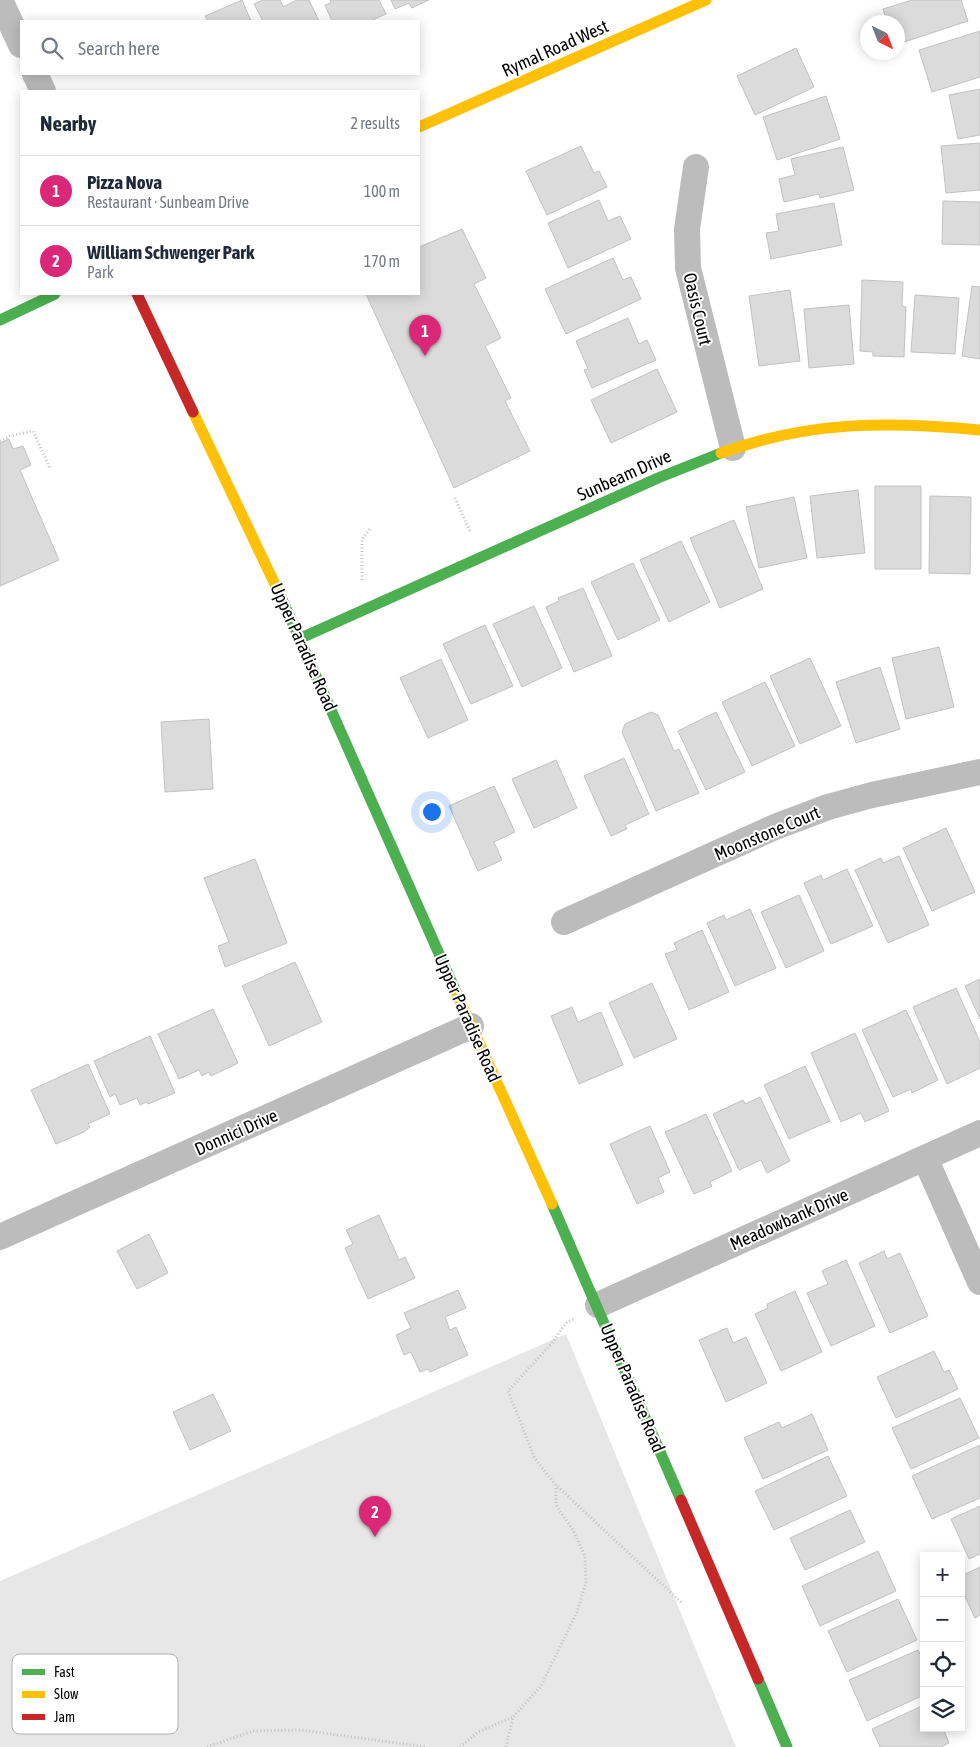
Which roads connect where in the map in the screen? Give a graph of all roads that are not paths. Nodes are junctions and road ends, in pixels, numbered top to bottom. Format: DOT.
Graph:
graph roads {
  1 [pos="0,0"];
  2 [pos="706,0"];
  3 [pos="20,43"];
  4 [pos="35,75"];
  5 [pos="43,90"];
  6 [pos="420,128"];
  7 [pos="696,167"];
  8 [pos="53,295"];
  9 [pos="137,295"];
  10 [pos="0,320"];
  11 [pos="980,430"];
  12 [pos="733,448"];
  13 [pos="301,638"];
  14 [pos="980,772"];
  15 [pos="564,922"];
  16 [pos="471,1026"];
  17 [pos="980,1133"];
  18 [pos="925,1158"];
  19 [pos="0,1237"];
  20 [pos="980,1282"];
  21 [pos="598,1305"];
  22 [pos="788,1747"];
  1 -- 3 [label="street"];
  2 -- 6 [label="main road, Rymal Road West"];
  4 -- 5 [label="street"];
  7 -- 12 [label="street, Oasis Court"];
  8 -- 10 [label="main road"];
  9 -- 13 [label="main road, Upper Paradise Road"];
  11 -- 12 [label="main road, Sunbeam Drive"];
  12 -- 13 [label="main road, Sunbeam Drive"];
  13 -- 16 [label="main road, Upper Paradise Road"];
  14 -- 15 [label="street, Moonstone Court"];
  16 -- 19 [label="street, Donnici Drive"];
  16 -- 21 [label="main road, Upper Paradise Road"];
  17 -- 18 [label="street, Meadowbank Drive"];
  18 -- 20 [label="street"];
  18 -- 21 [label="street, Meadowbank Drive"];
  21 -- 22 [label="main road, Upper Paradise Road"];
}
